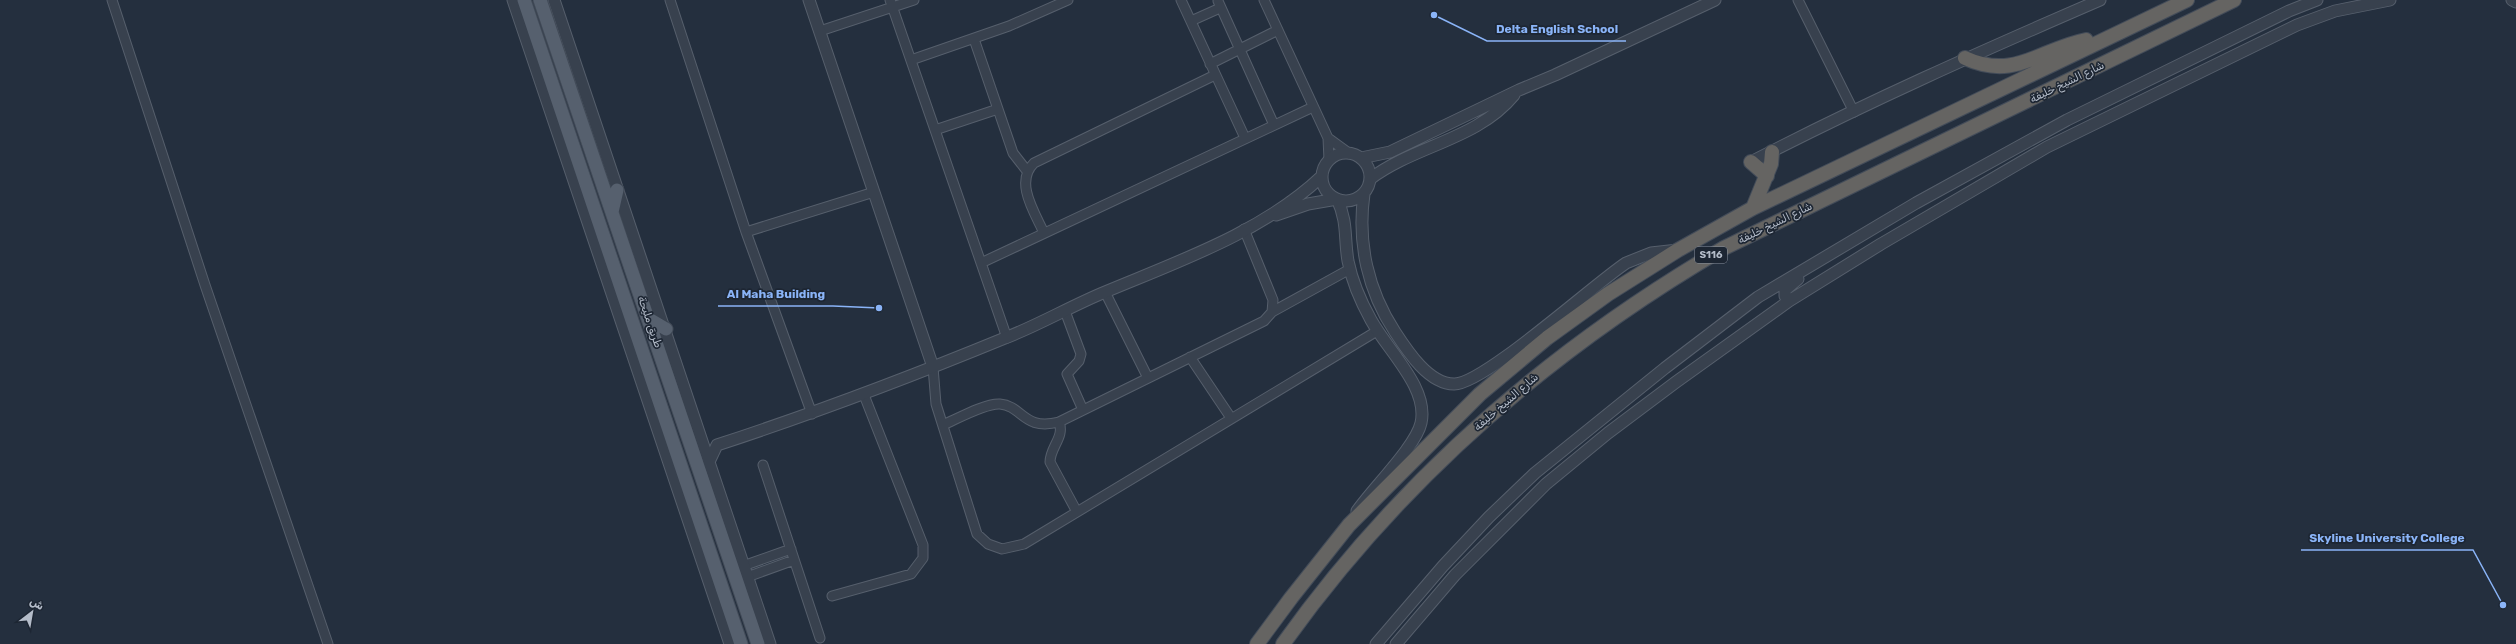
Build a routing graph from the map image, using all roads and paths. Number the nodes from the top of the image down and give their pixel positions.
1 (112, 0) edge
2 (513, 0) edge
3 (524, 0) edge
4 (540, 0) edge
5 (554, 0) edge
6 (670, 0) edge
7 (809, 0) edge
8 (914, 0) edge
9 (1068, 0) edge
10 (1181, 0) edge
11 (1264, 0) edge
12 (1715, 0) edge
13 (1798, 0) edge
14 (2100, 0) edge
15 (2187, 0) edge
16 (2234, 0) edge
17 (2317, 0) edge
18 (2390, 0) edge
19 (2512, 0) edge
20 (2516, 2) edge
21 (892, 4) edge
22 (1191, 21) junction
23 (1278, 30) junction
24 (820, 31) junction
25 (974, 39) junction
26 (2100, 40) junction
27 (1240, 50) junction
28 (1965, 58) junction
29 (911, 60) junction
30 (1210, 64) junction
31 (1215, 75) junction
32 (1519, 90) junction
33 (1313, 107) junction
34 (998, 109) junction
35 (1854, 112) junction
36 (2068, 120) junction
37 (1274, 125) junction
38 (935, 130) junction
39 (1245, 138) junction
40 (1328, 138) junction
41 (2047, 147) junction
42 (1772, 152) junction
43 (1350, 154) junction
44 (1361, 158) junction
45 (1329, 160) junction
46 (1751, 162) joint
47 (1027, 171) junction
48 (1322, 176) junction
49 (1767, 176) junction
50 (1370, 179) junction
51 (618, 190) junction
52 (874, 192) junction
53 (1364, 194) junction
54 (1337, 199) junction
55 (1753, 208) junction
56 (612, 212) junction
57 (1261, 220) junction
58 (1244, 229) junction
59 (746, 232) junction
60 (1044, 233) junction
61 (1678, 250) junction
62 (1824, 257) junction
63 (981, 263) junction
64 (1350, 269) junction
65 (1105, 292) junction
66 (1789, 301) junction
67 (1065, 311) junction
68 (1272, 312) junction
69 (649, 319) junction
70 (666, 329) junction
71 (1377, 331) junction
72 (1007, 338) junction
73 (1190, 357) junction
74 (933, 367) junction
75 (1148, 378) junction
76 (864, 395) junction
77 (1083, 410) junction
78 (812, 414) junction
79 (1232, 418) junction
80 (1059, 422) junction
81 (942, 425) junction
82 (700, 436) junction
83 (717, 446) junction
84 (708, 464) junction
85 (763, 464) dead end
86 (685, 479) junction
87 (680, 494) junction
88 (1077, 512) junction
89 (1349, 526) junction
90 (791, 549) junction
91 (794, 560) junction
92 (743, 566) junction
93 (747, 577) junction
94 (832, 596) dead end
95 (820, 638) dead end
96 (328, 644) edge
97 (730, 644) edge
98 (741, 644) edge
99 (758, 644) edge
100 (770, 644) edge
101 (1258, 644) edge
102 (1283, 644) edge
103 (1376, 644) edge
104 (1396, 644) edge

1 - 96 street
2 - 87 street
3 - 86 main road, طريق مليحة
4 - 56 main road, طريق مليحة
5 - 51 street
6 - 59 street
7 - 24 street
8 - 21 street
9 - 25 street
10 - 22 street
11 - 23 street
12 - 32 street
13 - 35 street
14 - 28 street
15 - 26 highway, شارع الشيخ خليفة / S116
16 - 102 highway, شارع الشيخ خليفة / S116
17 - 36 street
18 - 41 street
19 - 20 street
21 - 24 street
21 - 29 street
22 - 27 street
22 - 30 street
23 - 27 street
23 - 33 street
24 - 52 street
25 - 29 street
25 - 34 street
26 - 28 highway
26 - 55 highway, شارع الشيخ خليفة / S116
27 - 30 street
27 - 37 street
28 - 35 street
29 - 38 street
30 - 31 street
31 - 39 street
31 - 47 street
32 - 44 street
32 - 50 street
33 - 37 street
33 - 40 street
34 - 38 street
34 - 47 street
35 - 42 street
36 - 41 street
36 - 62 street
37 - 39 street
38 - 63 street
39 - 60 street
40 - 43 street
40 - 45 street
41 - 66 street
42 - 46 street
42 - 49 highway
43 - 44 street
43 - 45 street
44 - 50 street
45 - 48 street
46 - 49 highway
47 - 60 street
48 - 54 street
48 - 57 street
49 - 55 highway
50 - 53 street
51 - 56 main road
51 - 70 street
52 - 59 street
52 - 74 street
53 - 54 street
53 - 61 street
54 - 57 street
54 - 64 street
55 - 61 highway, شارع الشيخ خليفة / S116
56 - 69 main road, طريق مليحة
57 - 58 street
58 - 65 street
58 - 68 street
59 - 78 street
60 - 63 street
61 - 89 highway, شارع الشيخ خليفة / S116
62 - 66 street
62 - 103 street
63 - 72 street
64 - 68 street
64 - 71 street
65 - 67 street
65 - 75 street
66 - 104 street
67 - 72 street
67 - 77 street
68 - 73 street
69 - 70 main road
69 - 99 main road, طريق مليحة
70 - 82 street
71 - 79 street
71 - 89 street
72 - 74 street
73 - 75 street
73 - 79 street
74 - 76 street
74 - 81 street
75 - 77 street
76 - 78 street
76 - 94 street
77 - 80 street
78 - 83 street
79 - 88 street
80 - 81 street
80 - 88 street
81 - 88 street
82 - 83 street
82 - 84 street
83 - 84 street
84 - 92 street
85 - 90 street
86 - 87 main road
86 - 98 main road, طريق مليحة
87 - 97 street
89 - 101 highway, شارع الشيخ خليفة / S116
90 - 91 street
90 - 92 street
91 - 93 street
91 - 95 street
92 - 93 street
93 - 100 street

